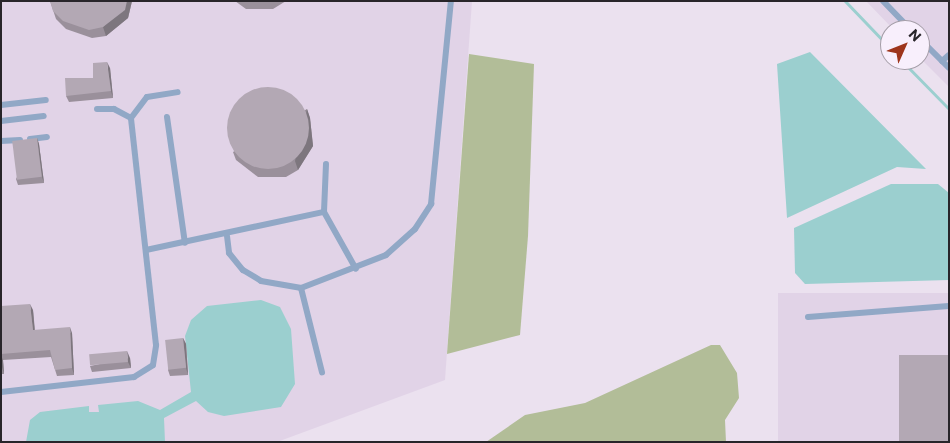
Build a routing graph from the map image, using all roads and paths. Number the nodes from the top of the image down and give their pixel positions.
1 (451, 1) edge
2 (883, 1) edge
3 (901, 20) edge
4 (930, 49) edge
5 (949, 55) edge
6 (942, 61) junction
7 (949, 68) edge
8 (178, 92) dead end
9 (46, 100) dead end
10 (1, 105) edge
11 (96, 110) dead end
12 (44, 116) dead end
13 (168, 117) dead end
14 (131, 118) junction
15 (1, 120) edge
16 (47, 137) dead end
17 (1, 141) edge
18 (326, 164) dead end
19 (324, 212) junction
20 (226, 236) junction
21 (185, 243) junction
22 (146, 250) junction
23 (356, 269) junction
24 (301, 288) junction
25 (949, 306) edge
26 (808, 317) dead end
27 (322, 372) dead end
28 (1, 392) edge

1 - 23 lane
2 - 3 lane
4 - 6 lane
5 - 6 lane
6 - 7 lane
8 - 14 lane
9 - 10 lane
11 - 14 lane
12 - 15 lane
13 - 21 lane
14 - 22 lane
16 - 17 lane
18 - 19 lane
19 - 20 lane
19 - 23 lane
20 - 21 lane
20 - 24 lane
21 - 22 lane
22 - 28 lane
23 - 24 lane
24 - 27 lane
25 - 26 lane

